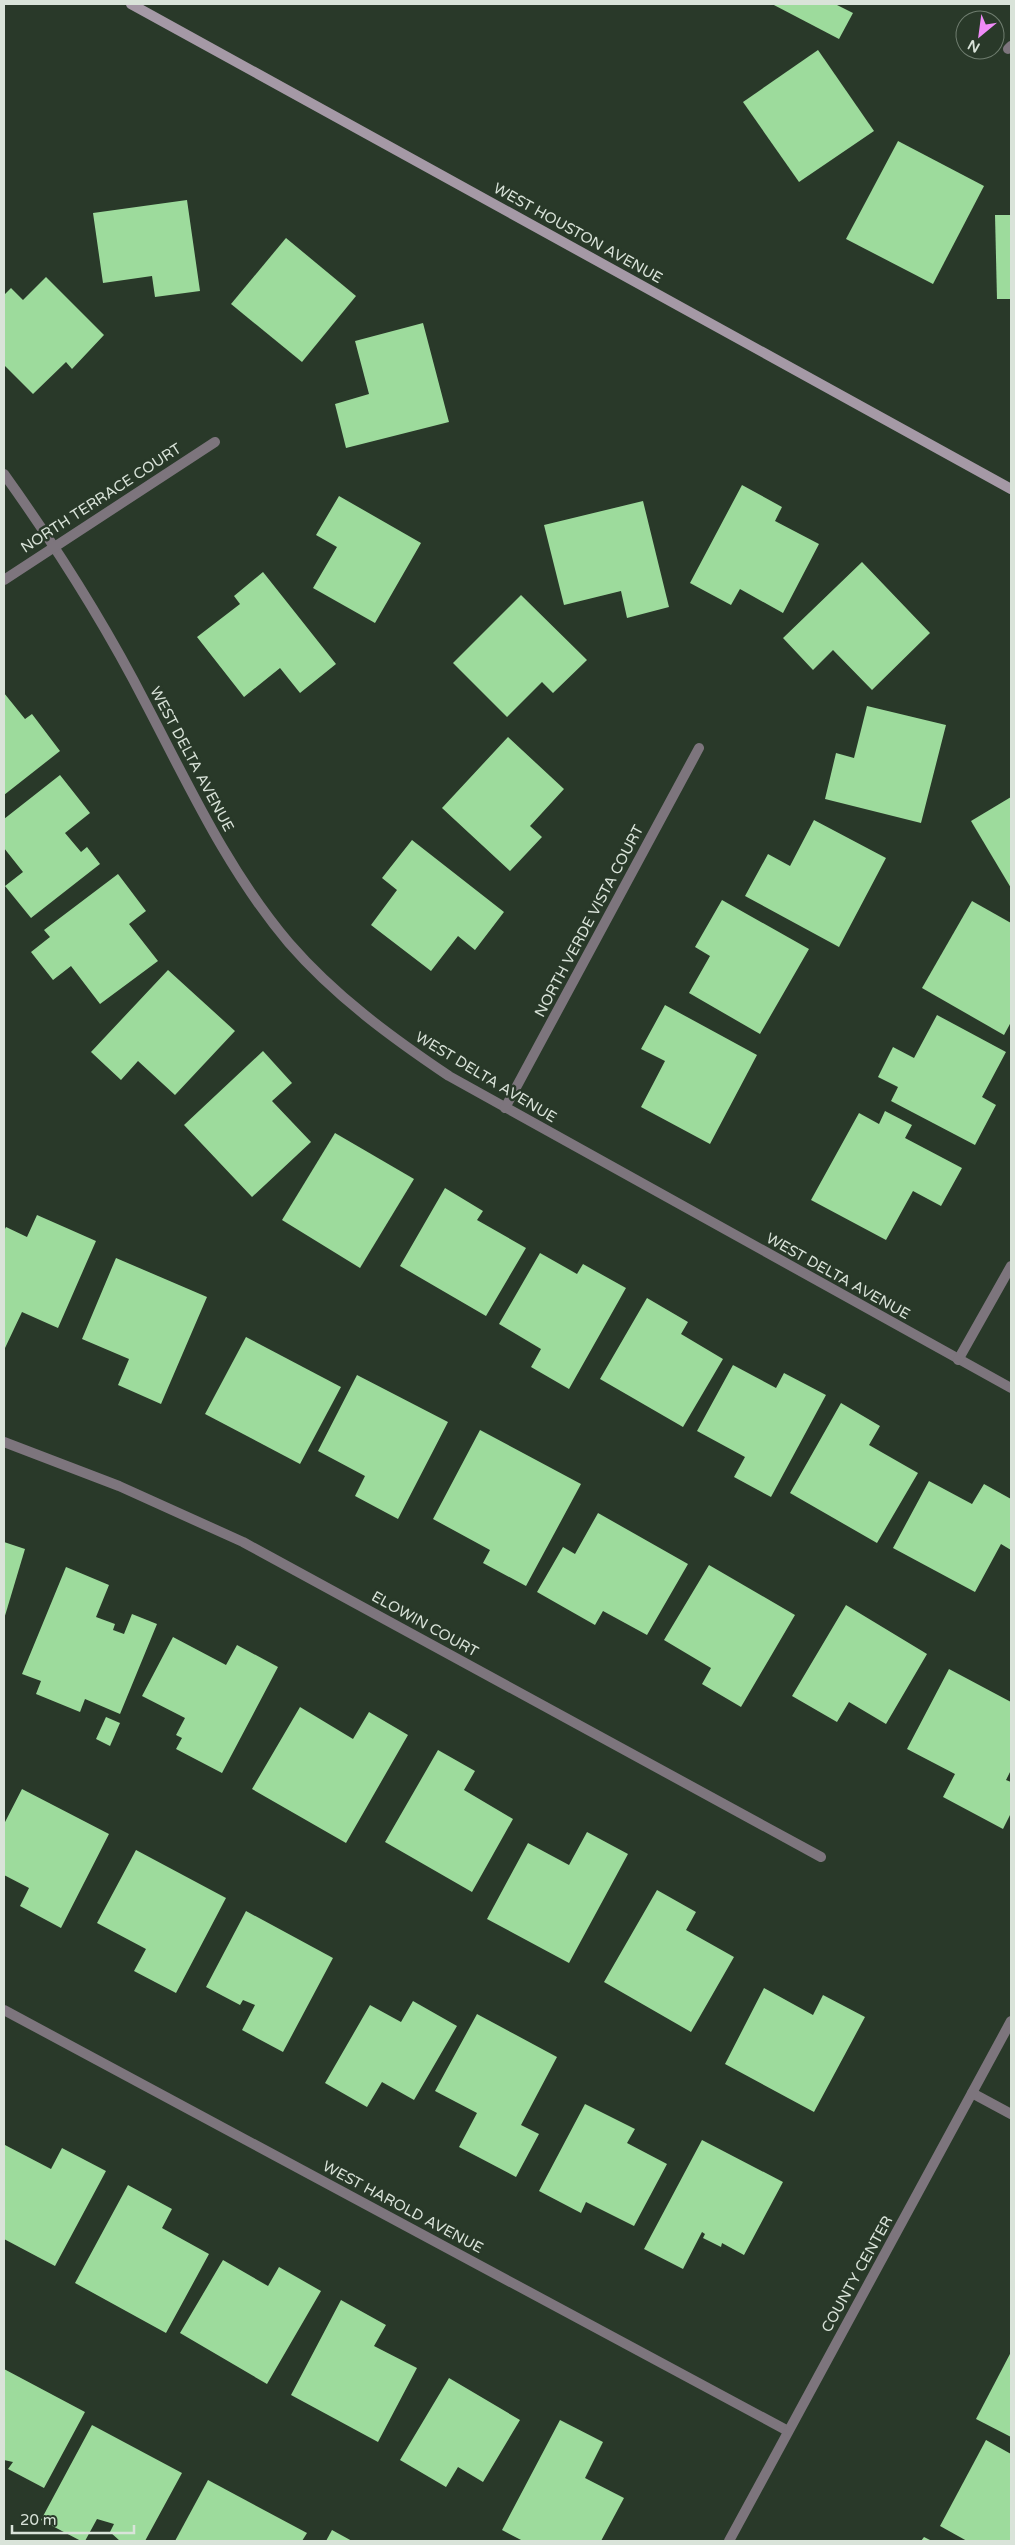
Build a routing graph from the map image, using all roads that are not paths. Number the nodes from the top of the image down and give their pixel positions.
1 (130, 4) edge
2 (215, 442) dead end
3 (4, 474) edge
4 (1011, 490) edge
5 (55, 545) junction
6 (4, 580) edge
7 (699, 748) dead end
8 (505, 1108) junction
9 (1011, 1266) edge
10 (958, 1360) junction
11 (1011, 1388) edge
12 (4, 1442) edge
13 (821, 1858) dead end
14 (4, 2010) edge
15 (1011, 2021) edge
16 (972, 2093) junction
17 (1011, 2114) edge
18 (788, 2431) junction
19 (729, 2541) edge

1 - 4 main road, WEST HOUSTON AVENUE
2 - 5 street, NORTH TERRACE COURT
3 - 5 street, WEST DELTA AVENUE
5 - 6 street, NORTH TERRACE COURT
5 - 8 street, WEST DELTA AVENUE
7 - 8 street, NORTH VERDE VISTA COURT
8 - 10 street, WEST DELTA AVENUE
9 - 10 street
10 - 11 street, WEST DELTA AVENUE
12 - 13 street, ELOWIN COURT
14 - 18 street, WEST HAROLD AVENUE
15 - 16 street, COUNTY CENTER
16 - 17 street
16 - 18 street, COUNTY CENTER
18 - 19 street, COUNTY CENTER

